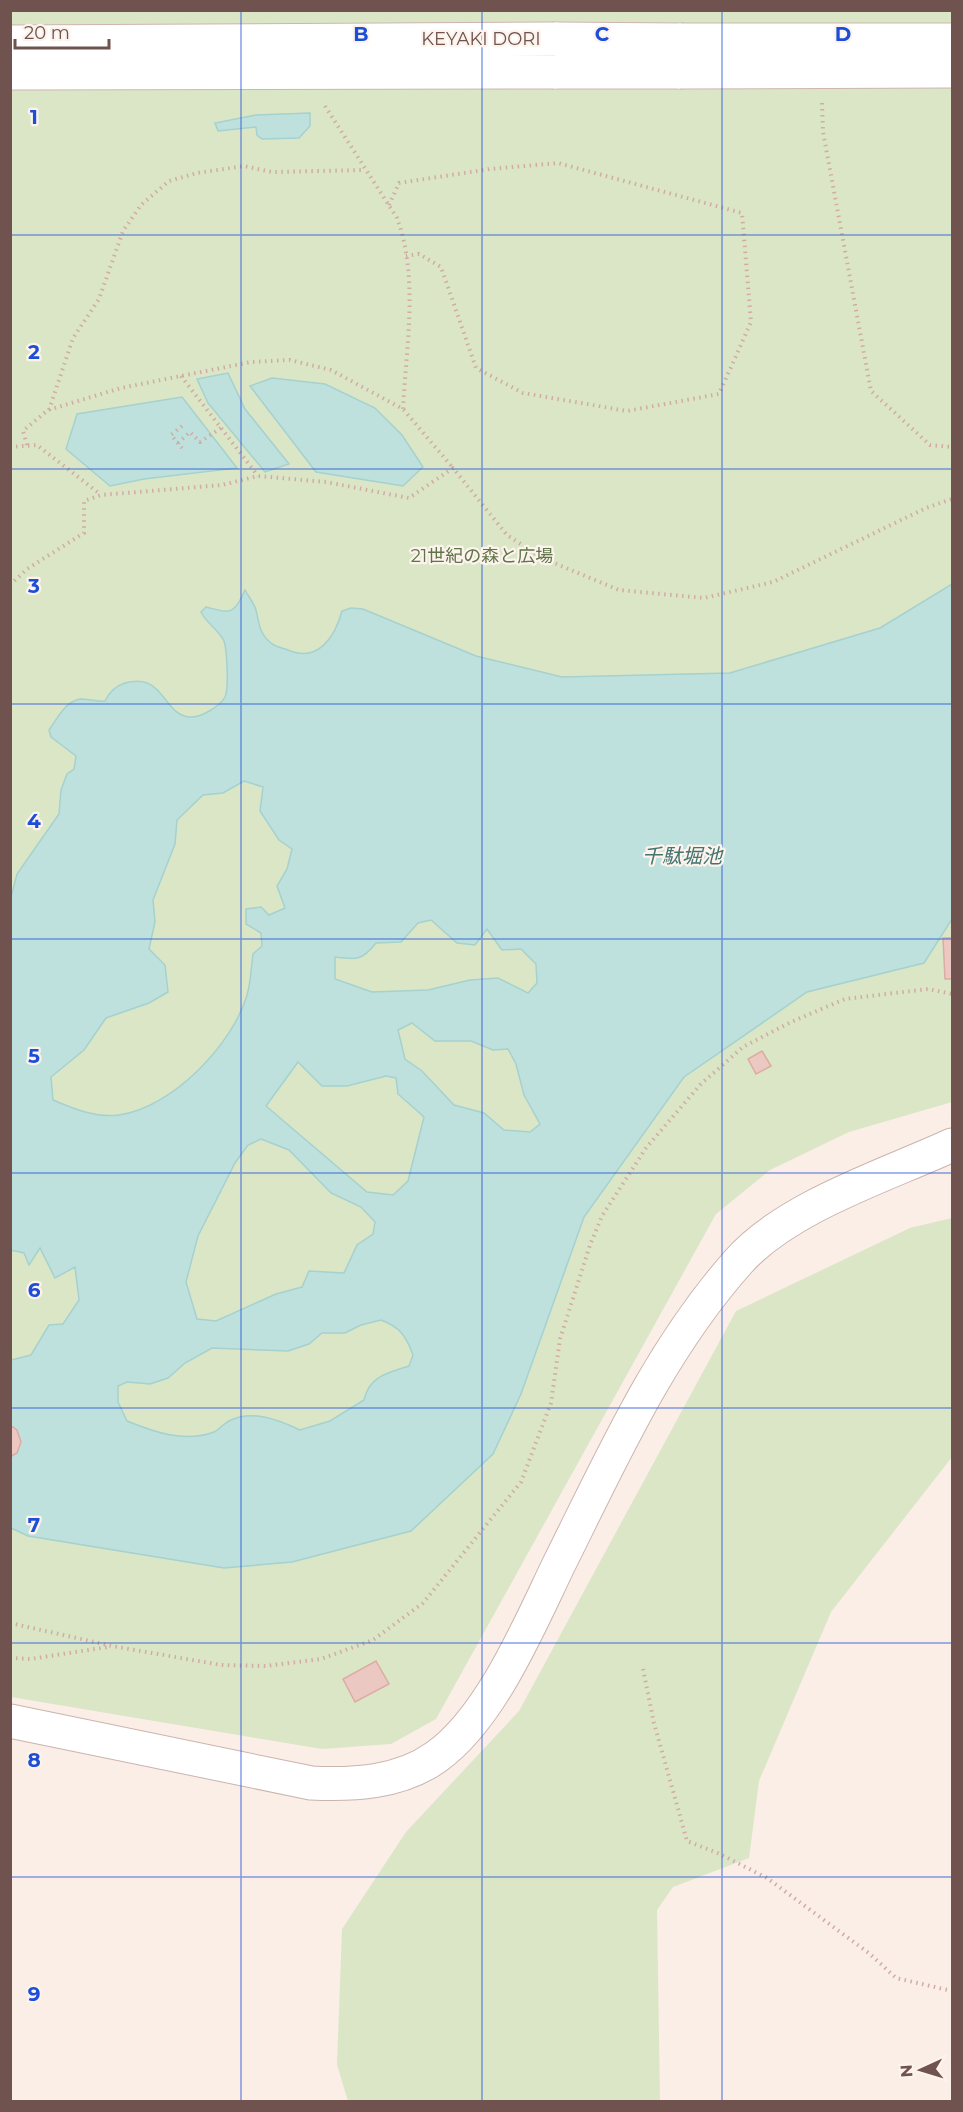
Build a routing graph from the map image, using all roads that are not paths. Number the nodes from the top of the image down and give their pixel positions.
1 (952, 40) edge
2 (10, 42) edge
3 (952, 71) edge
4 (10, 73) edge
5 (952, 1145) edge
6 (10, 1721) edge

1 - 2 street, KEYAKI DORI, bridge
3 - 4 street, KEYAKI DORI, bridge
5 - 6 street

